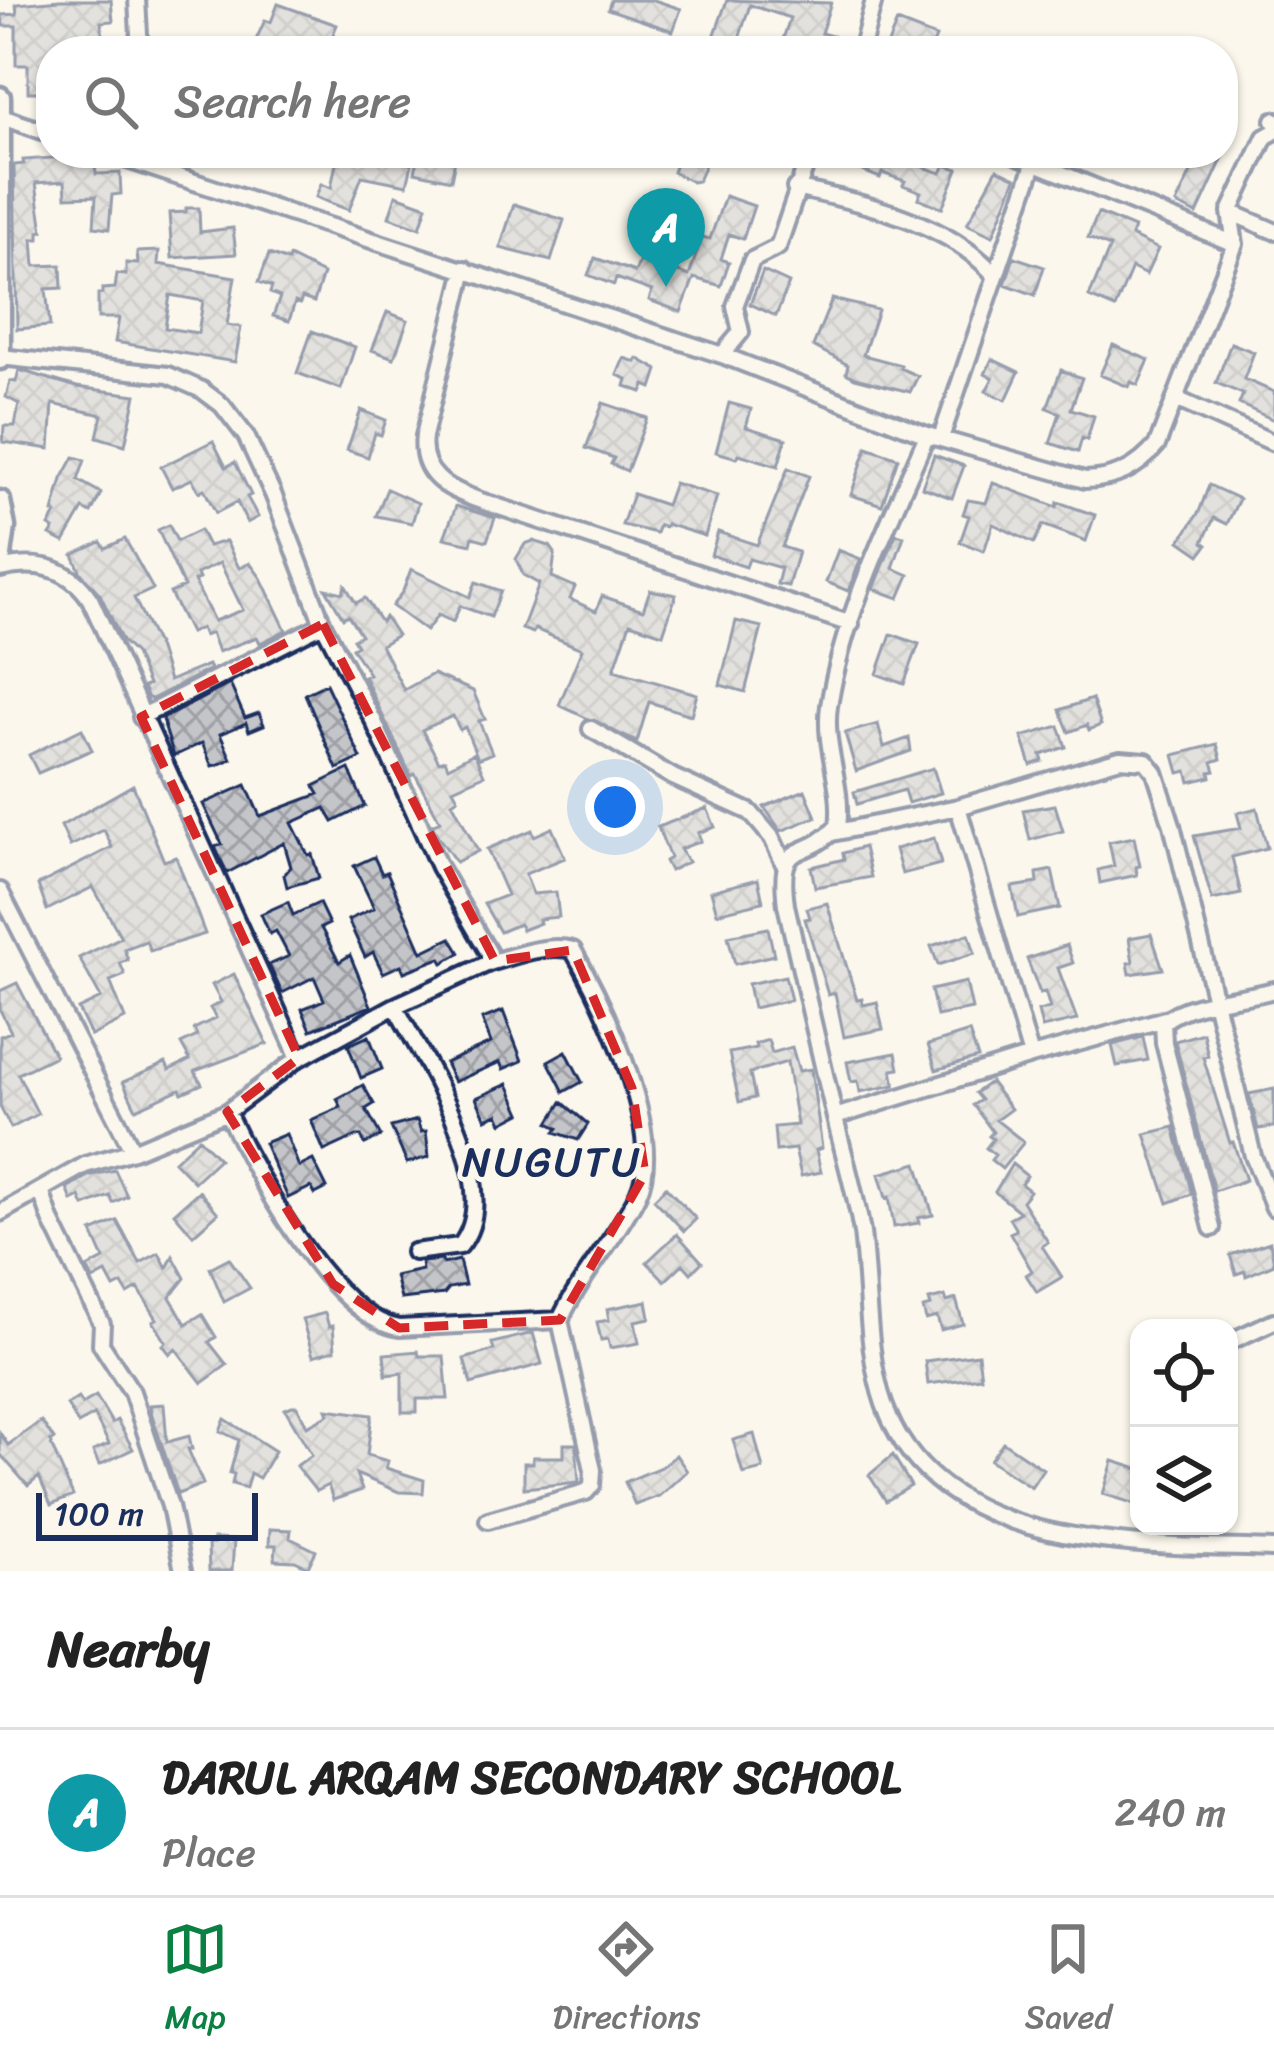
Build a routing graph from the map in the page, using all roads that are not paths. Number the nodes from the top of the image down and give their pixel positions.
1 (137, 0) edge
2 (874, 0) edge
3 (139, 36) edge
4 (865, 36) edge
5 (1, 107) edge
6 (36, 126) edge
7 (1274, 132) edge
8 (170, 168) edge
9 (804, 168) edge
10 (1033, 168) edge
11 (1044, 168) edge
12 (795, 188) junction
13 (1230, 212) junction
14 (1274, 231) edge
15 (1235, 244) junction
16 (465, 269) junction
17 (994, 274) junction
18 (722, 355) junction
19 (0, 358) edge
20 (1175, 399) junction
21 (934, 436) junction
22 (1274, 442) edge
23 (0, 501) edge
24 (0, 565) edge
25 (851, 623) junction
26 (323, 624) junction
27 (141, 717) junction
28 (591, 729) dead end
29 (958, 807) junction
30 (832, 833) junction
31 (784, 864) junction
32 (0, 891) edge
33 (8, 927) edge
34 (489, 962) junction
35 (1274, 990) edge
36 (1214, 1003) junction
37 (395, 1006) junction
38 (1165, 1019) junction
39 (1031, 1056) junction
40 (299, 1058) junction
41 (227, 1112) junction
42 (835, 1117) junction
43 (133, 1151) junction
44 (41, 1191) junction
45 (1274, 1208) edge
46 (0, 1213) edge
47 (1211, 1228) dead end
48 (414, 1252) dead end
49 (560, 1320) junction
50 (1274, 1321) edge
51 (1238, 1338) edge
52 (488, 1520) dead end
53 (1274, 1549) edge
54 (183, 1571) edge

1 - 3 street
2 - 4 street
5 - 6 street
5 - 19 street
7 - 13 street
8 - 16 street
9 - 12 street
10 - 17 street
11 - 15 street
12 - 17 street
12 - 18 street
13 - 14 street
13 - 15 street
15 - 20 street
16 - 18 street
16 - 25 street
17 - 21 street
18 - 21 street
19 - 26 street
20 - 21 street
20 - 22 street
21 - 25 street
23 - 24 street
24 - 27 street
25 - 30 street
26 - 27 street
26 - 34 street
27 - 40 street
28 - 31 street
29 - 30 street
29 - 36 street
29 - 39 street
30 - 31 street
31 - 42 street
32 - 33 street
33 - 43 street
34 - 37 street
34 - 49 street
35 - 36 street
36 - 38 street
36 - 45 street
37 - 40 street
37 - 48 street
38 - 39 street
38 - 47 street
39 - 42 street
40 - 41 street
41 - 43 street
41 - 49 street
42 - 53 street
43 - 44 street
44 - 46 street
44 - 54 street
49 - 52 street
50 - 51 street

